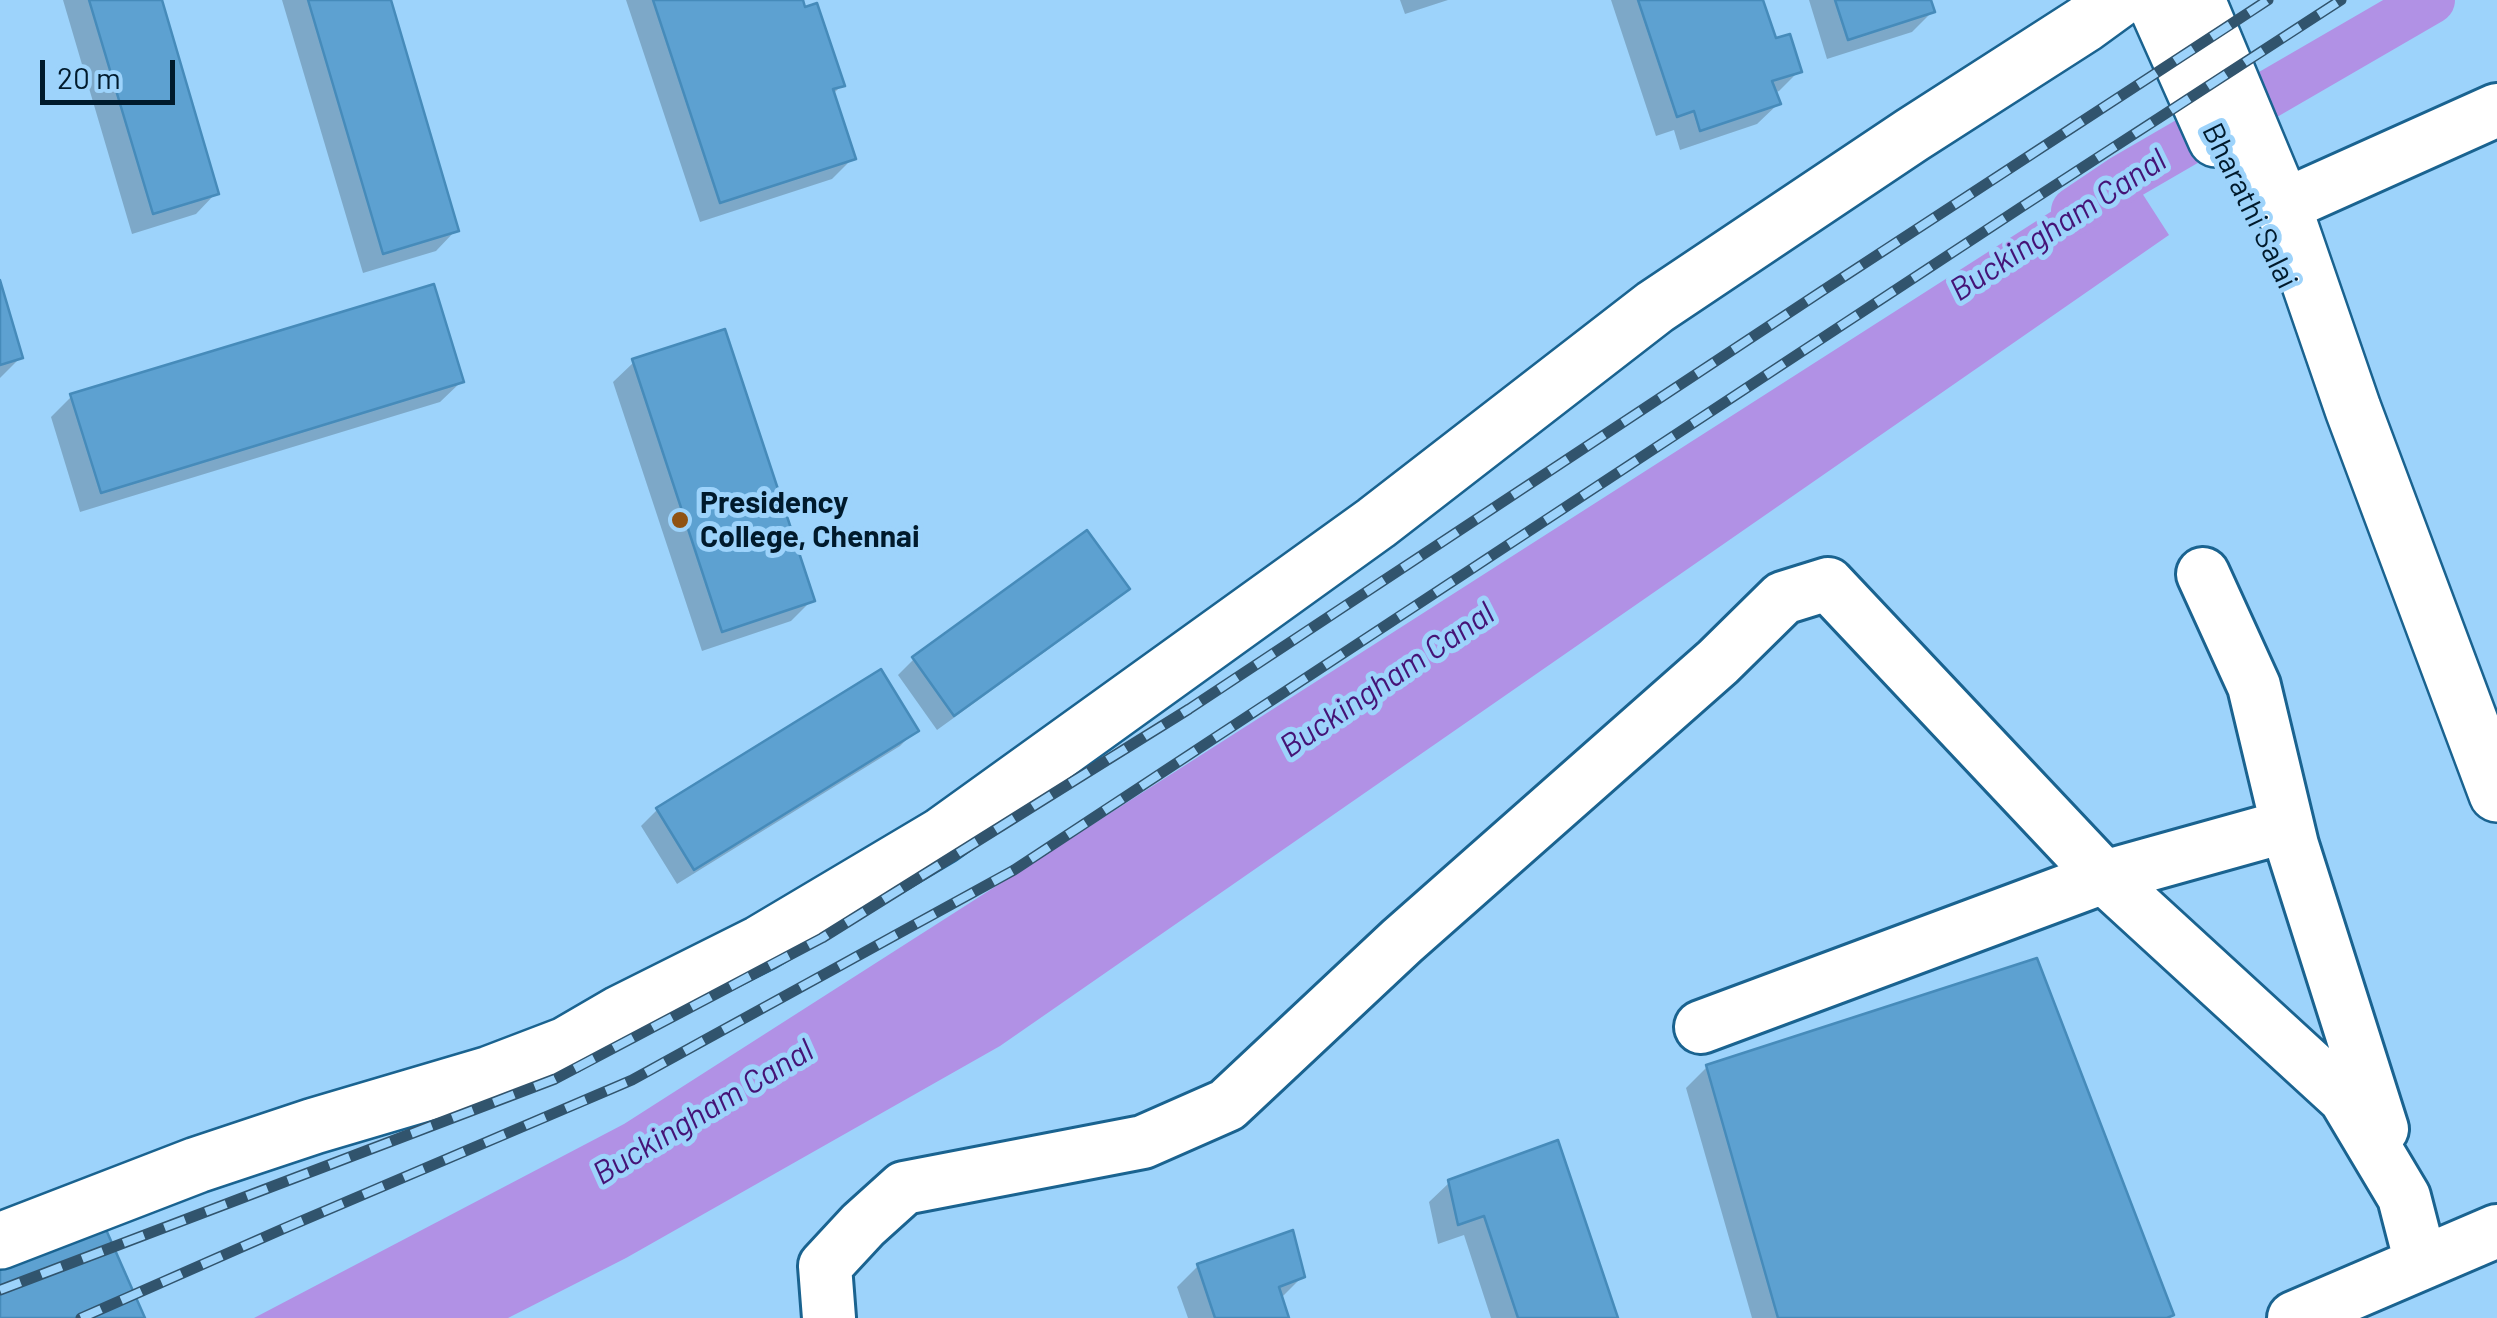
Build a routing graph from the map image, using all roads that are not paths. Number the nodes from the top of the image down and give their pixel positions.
1 (2118, 0) edge
2 (2182, 15) edge
3 (2497, 110) edge
4 (2260, 182) junction
5 (2203, 574) dead end
6 (2497, 794) edge
7 (2287, 826) junction
8 (2104, 877) junction
9 (1701, 1027) dead end
10 (2404, 1198) junction
11 (2497, 1231) edge
12 (0, 1241) edge
13 (2421, 1264) junction
14 (829, 1318) edge
15 (2294, 1318) edge

1 - 12 main road
2 - 4 main road, Bharathi Salai
3 - 4 street
4 - 6 main road, Bharathi Salai
5 - 7 street
7 - 8 street
7 - 10 street
8 - 9 street
8 - 10 street
8 - 14 street
10 - 13 street
11 - 13 street
13 - 15 street

